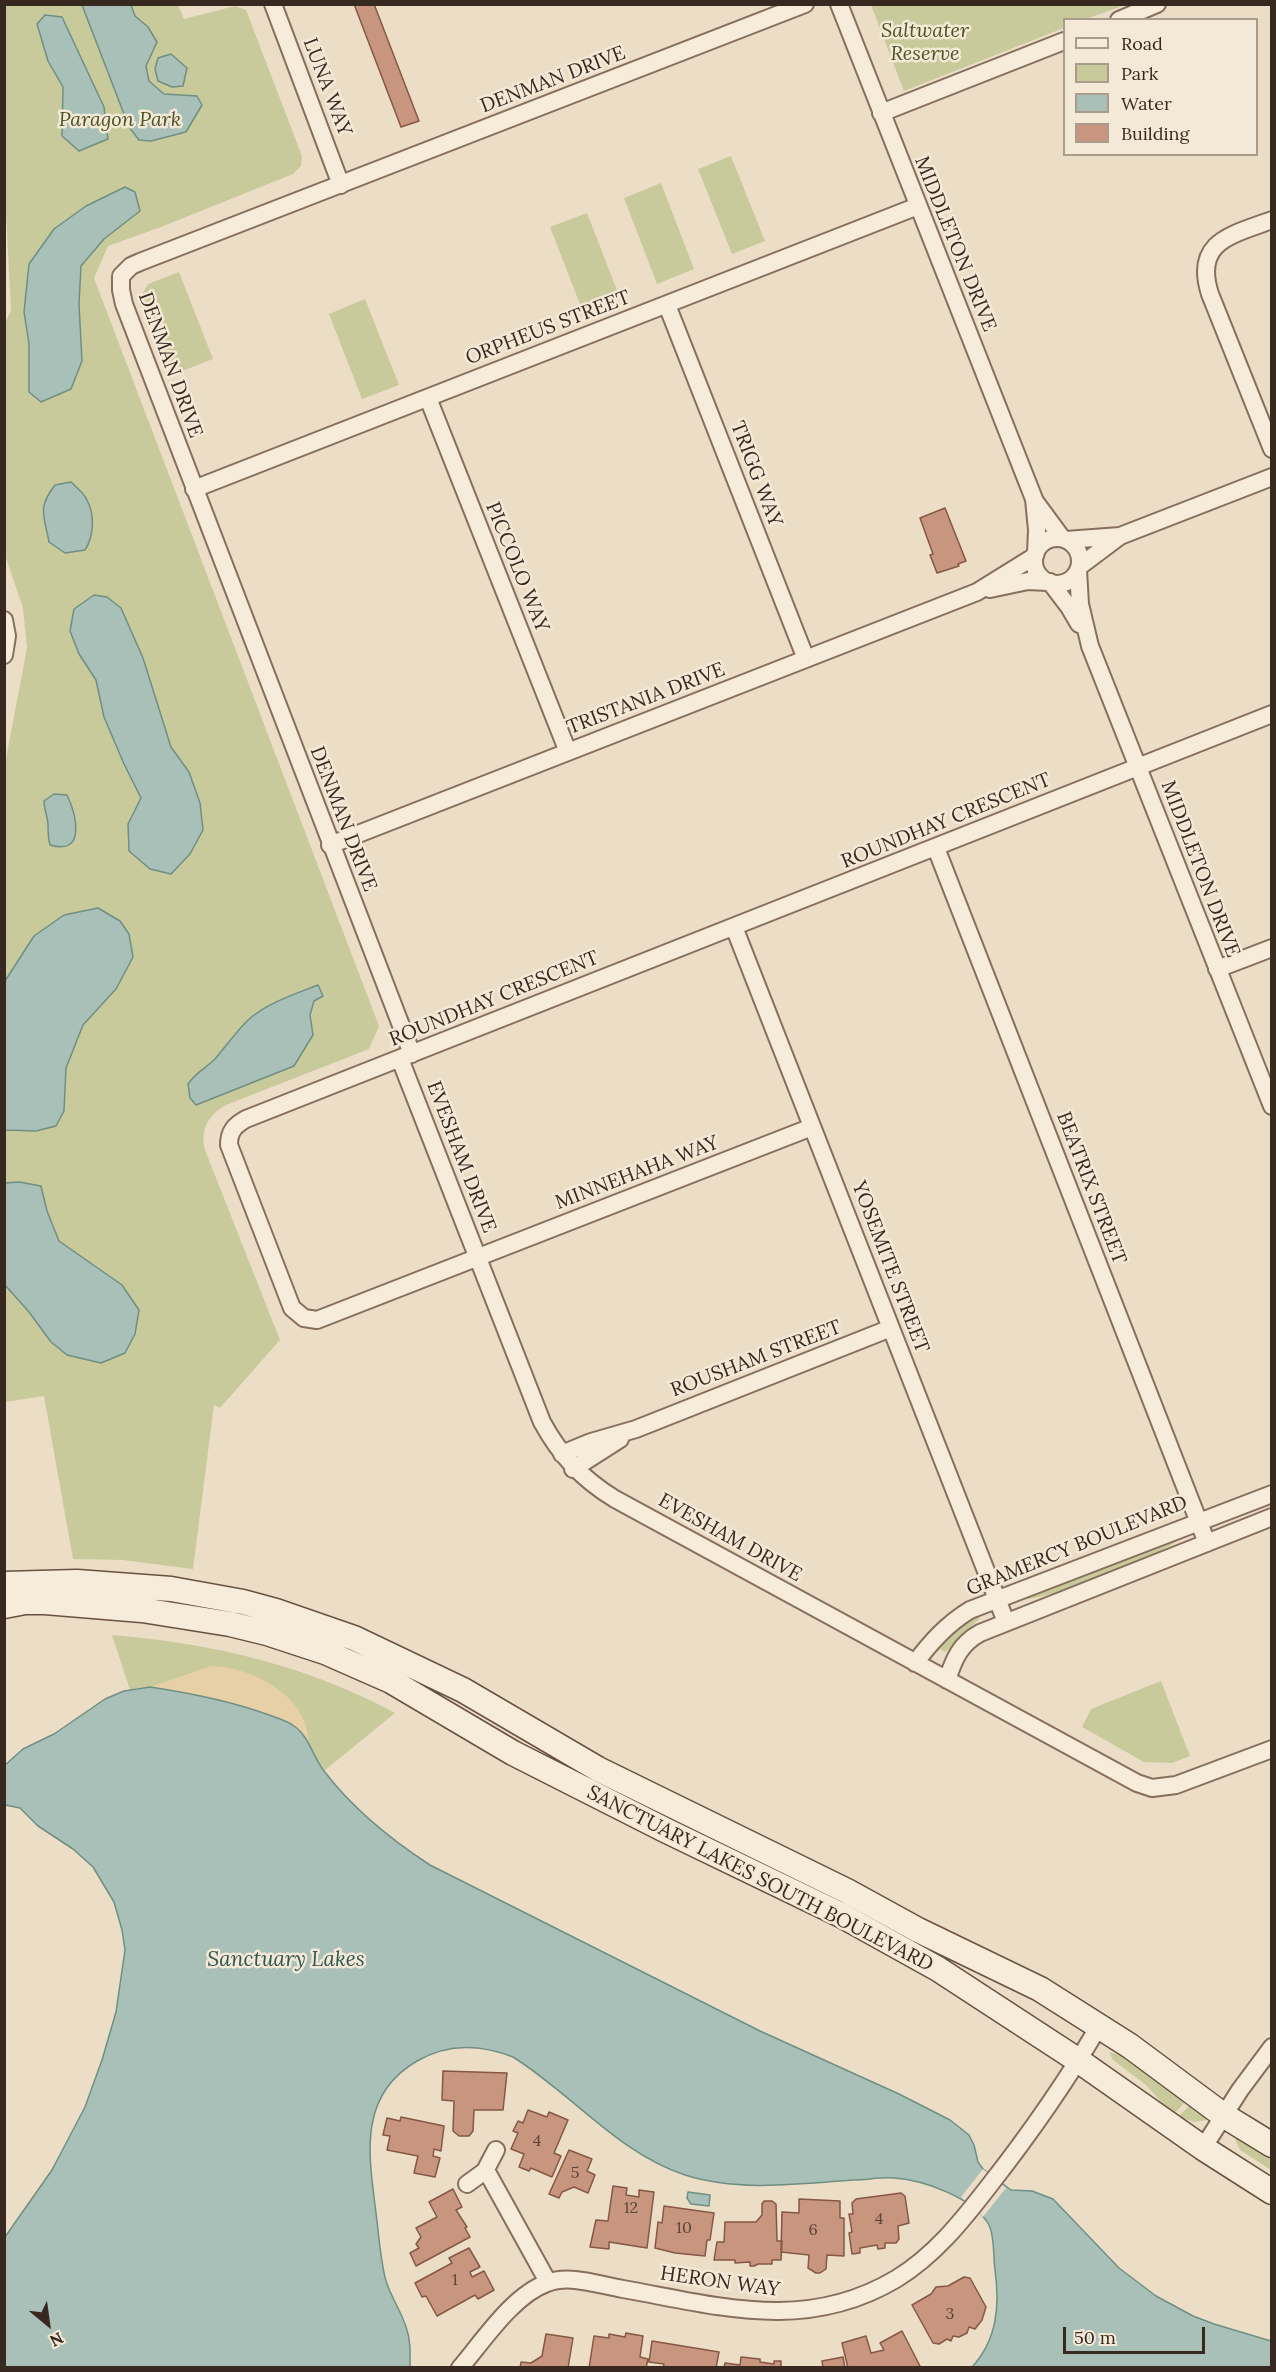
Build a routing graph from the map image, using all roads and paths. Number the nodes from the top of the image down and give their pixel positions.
1 (273, 4) edge
2 (805, 4) edge
3 (839, 4) edge
4 (1157, 4) edge
5 (1124, 18) edge
6 (1063, 42) edge
7 (881, 113) junction
8 (341, 184) junction
9 (918, 206) junction
10 (1272, 220) edge
11 (667, 304) junction
12 (428, 398) junction
13 (1272, 449) edge
14 (1272, 477) edge
15 (194, 489) junction
16 (1034, 499) junction
17 (1120, 536) junction
18 (1064, 539) junction
19 (1035, 554) junction
20 (1079, 568) junction
21 (1049, 582) junction
22 (977, 592) junction
23 (4, 620) edge
24 (1090, 646) junction
25 (4, 655) edge
26 (806, 659) junction
27 (1272, 714) edge
28 (568, 752) junction
29 (1138, 767) junction
30 (330, 845) junction
31 (936, 849) junction
32 (734, 927) junction
33 (1272, 948) edge
34 (1217, 969) junction
35 (406, 1057) junction
36 (1272, 1107) edge
37 (812, 1127) junction
38 (478, 1258) junction
39 (891, 1328) junction
40 (636, 1429) junction
41 (562, 1454) junction
42 (573, 1468) junction
43 (1272, 1494) edge
44 (1272, 1517) edge
45 (1198, 1521) junction
46 (1207, 1543) junction
47 (4, 1584) edge
48 (998, 1599) junction
49 (4, 1606) edge
50 (1006, 1622) junction
51 (915, 1663) junction
52 (947, 1680) junction
53 (499, 1709) junction
54 (483, 1736) junction
55 (1272, 1749) edge
56 (1100, 2026) junction
57 (1272, 2047) edge
58 (1079, 2061) junction
59 (1223, 2115) junction
60 (1272, 2145) edge
61 (1203, 2148) junction
62 (496, 2150) dead end
63 (486, 2170) junction
64 (467, 2184) dead end
65 (1272, 2192) edge
66 (548, 2282) junction
67 (460, 2367) edge

1 - 8 street, LUNA WAY
2 - 8 street, DENMAN DRIVE
3 - 7 street, MIDDLETON DRIVE
4 - 5 street
6 - 7 street
7 - 9 street, MIDDLETON DRIVE
8 - 15 street, DENMAN DRIVE
9 - 11 street, ORPHEUS STREET
9 - 16 street, MIDDLETON DRIVE
10 - 13 street
11 - 12 street, ORPHEUS STREET
11 - 26 street, TRIGG WAY
12 - 15 street, ORPHEUS STREET
12 - 28 street, PICCOLO WAY
14 - 17 street
15 - 30 street, DENMAN DRIVE
16 - 18 street, MIDDLETON DRIVE
16 - 19 street, MIDDLETON DRIVE
17 - 18 street
17 - 20 street
18 - 19 street
18 - 20 street
19 - 21 street
19 - 22 street, TRISTANIA DRIVE
20 - 21 street
20 - 24 street, MIDDLETON DRIVE
21 - 22 street, TRISTANIA DRIVE
21 - 24 street, MIDDLETON DRIVE
22 - 26 street, TRISTANIA DRIVE
23 - 25 street
24 - 29 street, MIDDLETON DRIVE
26 - 28 street, TRISTANIA DRIVE
27 - 29 street, ROUNDHAY CRESCENT
28 - 30 street, TRISTANIA DRIVE
29 - 31 street, ROUNDHAY CRESCENT
29 - 34 street, MIDDLETON DRIVE
30 - 35 street, DENMAN DRIVE
31 - 32 street, ROUNDHAY CRESCENT
31 - 45 street, BEATRIX STREET
32 - 35 street, ROUNDHAY CRESCENT
32 - 37 street, YOSEMITE STREET
33 - 34 street
34 - 36 street, MIDDLETON DRIVE
35 - 38 street, EVESHAM DRIVE
35 - 38 street, ROUNDHAY CRESCENT
37 - 38 street, MINNEHAHA WAY
37 - 39 street, YOSEMITE STREET
38 - 41 street, EVESHAM DRIVE
39 - 40 street, ROUSHAM STREET
39 - 48 street, YOSEMITE STREET
40 - 41 street, ROUSHAM STREET
40 - 42 street, ROUSHAM STREET
41 - 42 street, EVESHAM DRIVE
42 - 51 street, EVESHAM DRIVE
43 - 45 street, GRAMERCY BOULEVARD
44 - 46 street
45 - 46 street, BEATRIX STREET
45 - 48 street, GRAMERCY BOULEVARD
46 - 50 street
47 - 53 street, SANCTUARY LAKES SOUTH BOULEVARD
48 - 50 street, YOSEMITE STREET
48 - 51 street, GRAMERCY BOULEVARD
49 - 54 street, SANCTUARY LAKES SOUTH BOULEVARD
50 - 52 street
51 - 52 street, EVESHAM DRIVE
52 - 55 street, EVESHAM DRIVE
53 - 54 street
53 - 56 street, SANCTUARY LAKES SOUTH BOULEVARD
54 - 58 street, SANCTUARY LAKES SOUTH BOULEVARD
56 - 58 street, HERON WAY
56 - 59 street, SANCTUARY LAKES SOUTH BOULEVARD
57 - 59 street
58 - 61 street, SANCTUARY LAKES SOUTH BOULEVARD
58 - 66 street, HERON WAY
59 - 60 street, SANCTUARY LAKES SOUTH BOULEVARD
59 - 61 street
61 - 65 street, SANCTUARY LAKES SOUTH BOULEVARD
62 - 63 street
63 - 64 street
63 - 66 street
66 - 67 street, HERON WAY

